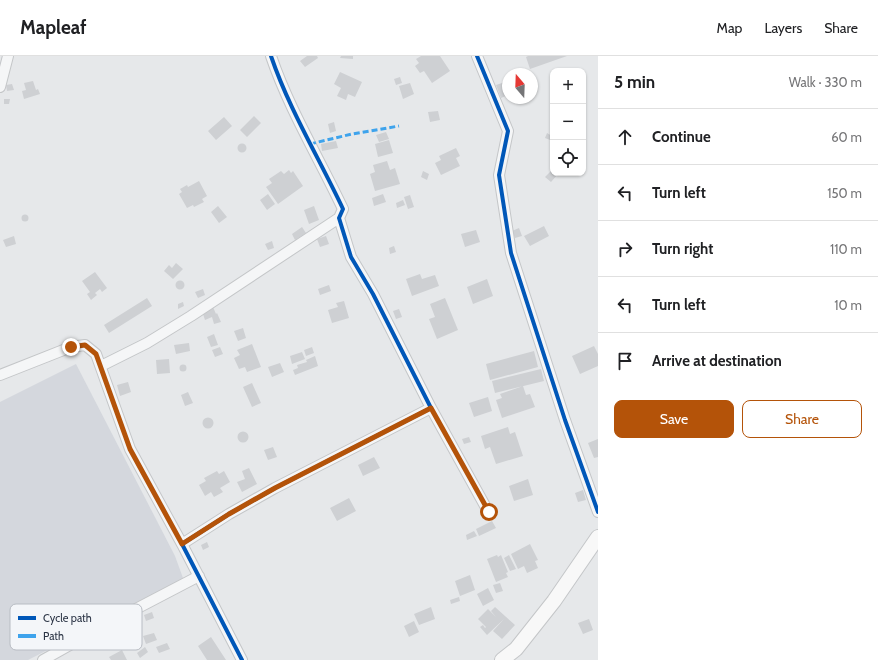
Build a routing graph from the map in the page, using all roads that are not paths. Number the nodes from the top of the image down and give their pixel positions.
1 (8, 56) edge
2 (271, 56) edge
3 (477, 56) edge
4 (0, 87) edge
5 (339, 218) junction
6 (101, 366) junction
7 (0, 375) edge
8 (431, 408) junction
9 (489, 512) dead end
10 (598, 512) edge
11 (598, 537) edge
12 (182, 544) junction
13 (199, 576) junction
14 (142, 606) edge
15 (60, 650) edge
16 (42, 660) edge
17 (242, 660) edge
18 (502, 660) edge

1 - 4 street
2 - 5 street
3 - 10 street
5 - 6 street
5 - 8 street
6 - 7 street
6 - 12 street
8 - 9 street
8 - 12 street
11 - 18 street
12 - 13 street
13 - 14 street
13 - 17 street
15 - 16 street

